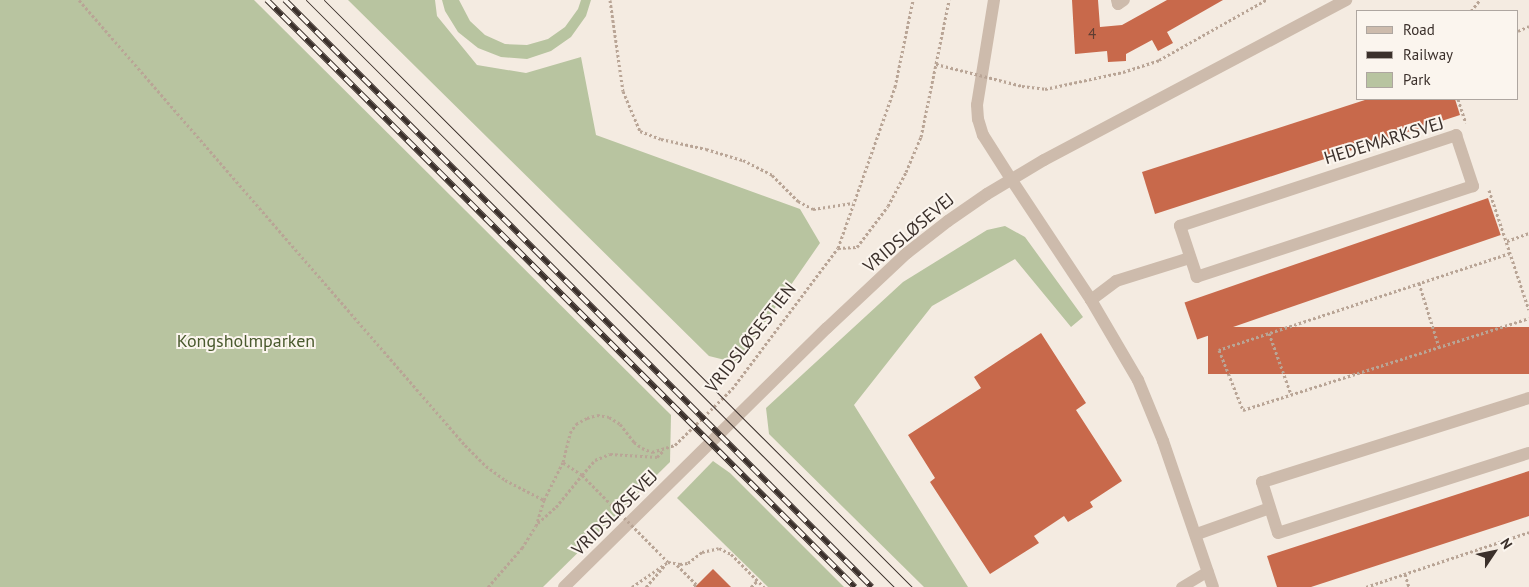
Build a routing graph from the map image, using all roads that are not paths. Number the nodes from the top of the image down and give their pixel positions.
1 (994, 0) edge
2 (1118, 0) edge
3 (1124, 0) edge
4 (1346, 0) edge
5 (1011, 179) junction
6 (1190, 258) junction
7 (1091, 300) junction
8 (1529, 398) edge
9 (1529, 453) edge
10 (1270, 508) junction
11 (1197, 534) junction
12 (1208, 571) junction
13 (564, 587) edge
14 (1181, 587) edge
15 (1214, 587) edge

1 - 5 street
2 - 3 street
4 - 5 street, VRIDSLØSEVEJ
5 - 7 street
5 - 13 street, VRIDSLØSEVEJ
6 - 6 street, HEDEMARKSVEJ
6 - 7 street
7 - 11 street
8 - 10 street
9 - 10 street
10 - 11 street
11 - 12 street
12 - 14 lane
12 - 15 street

